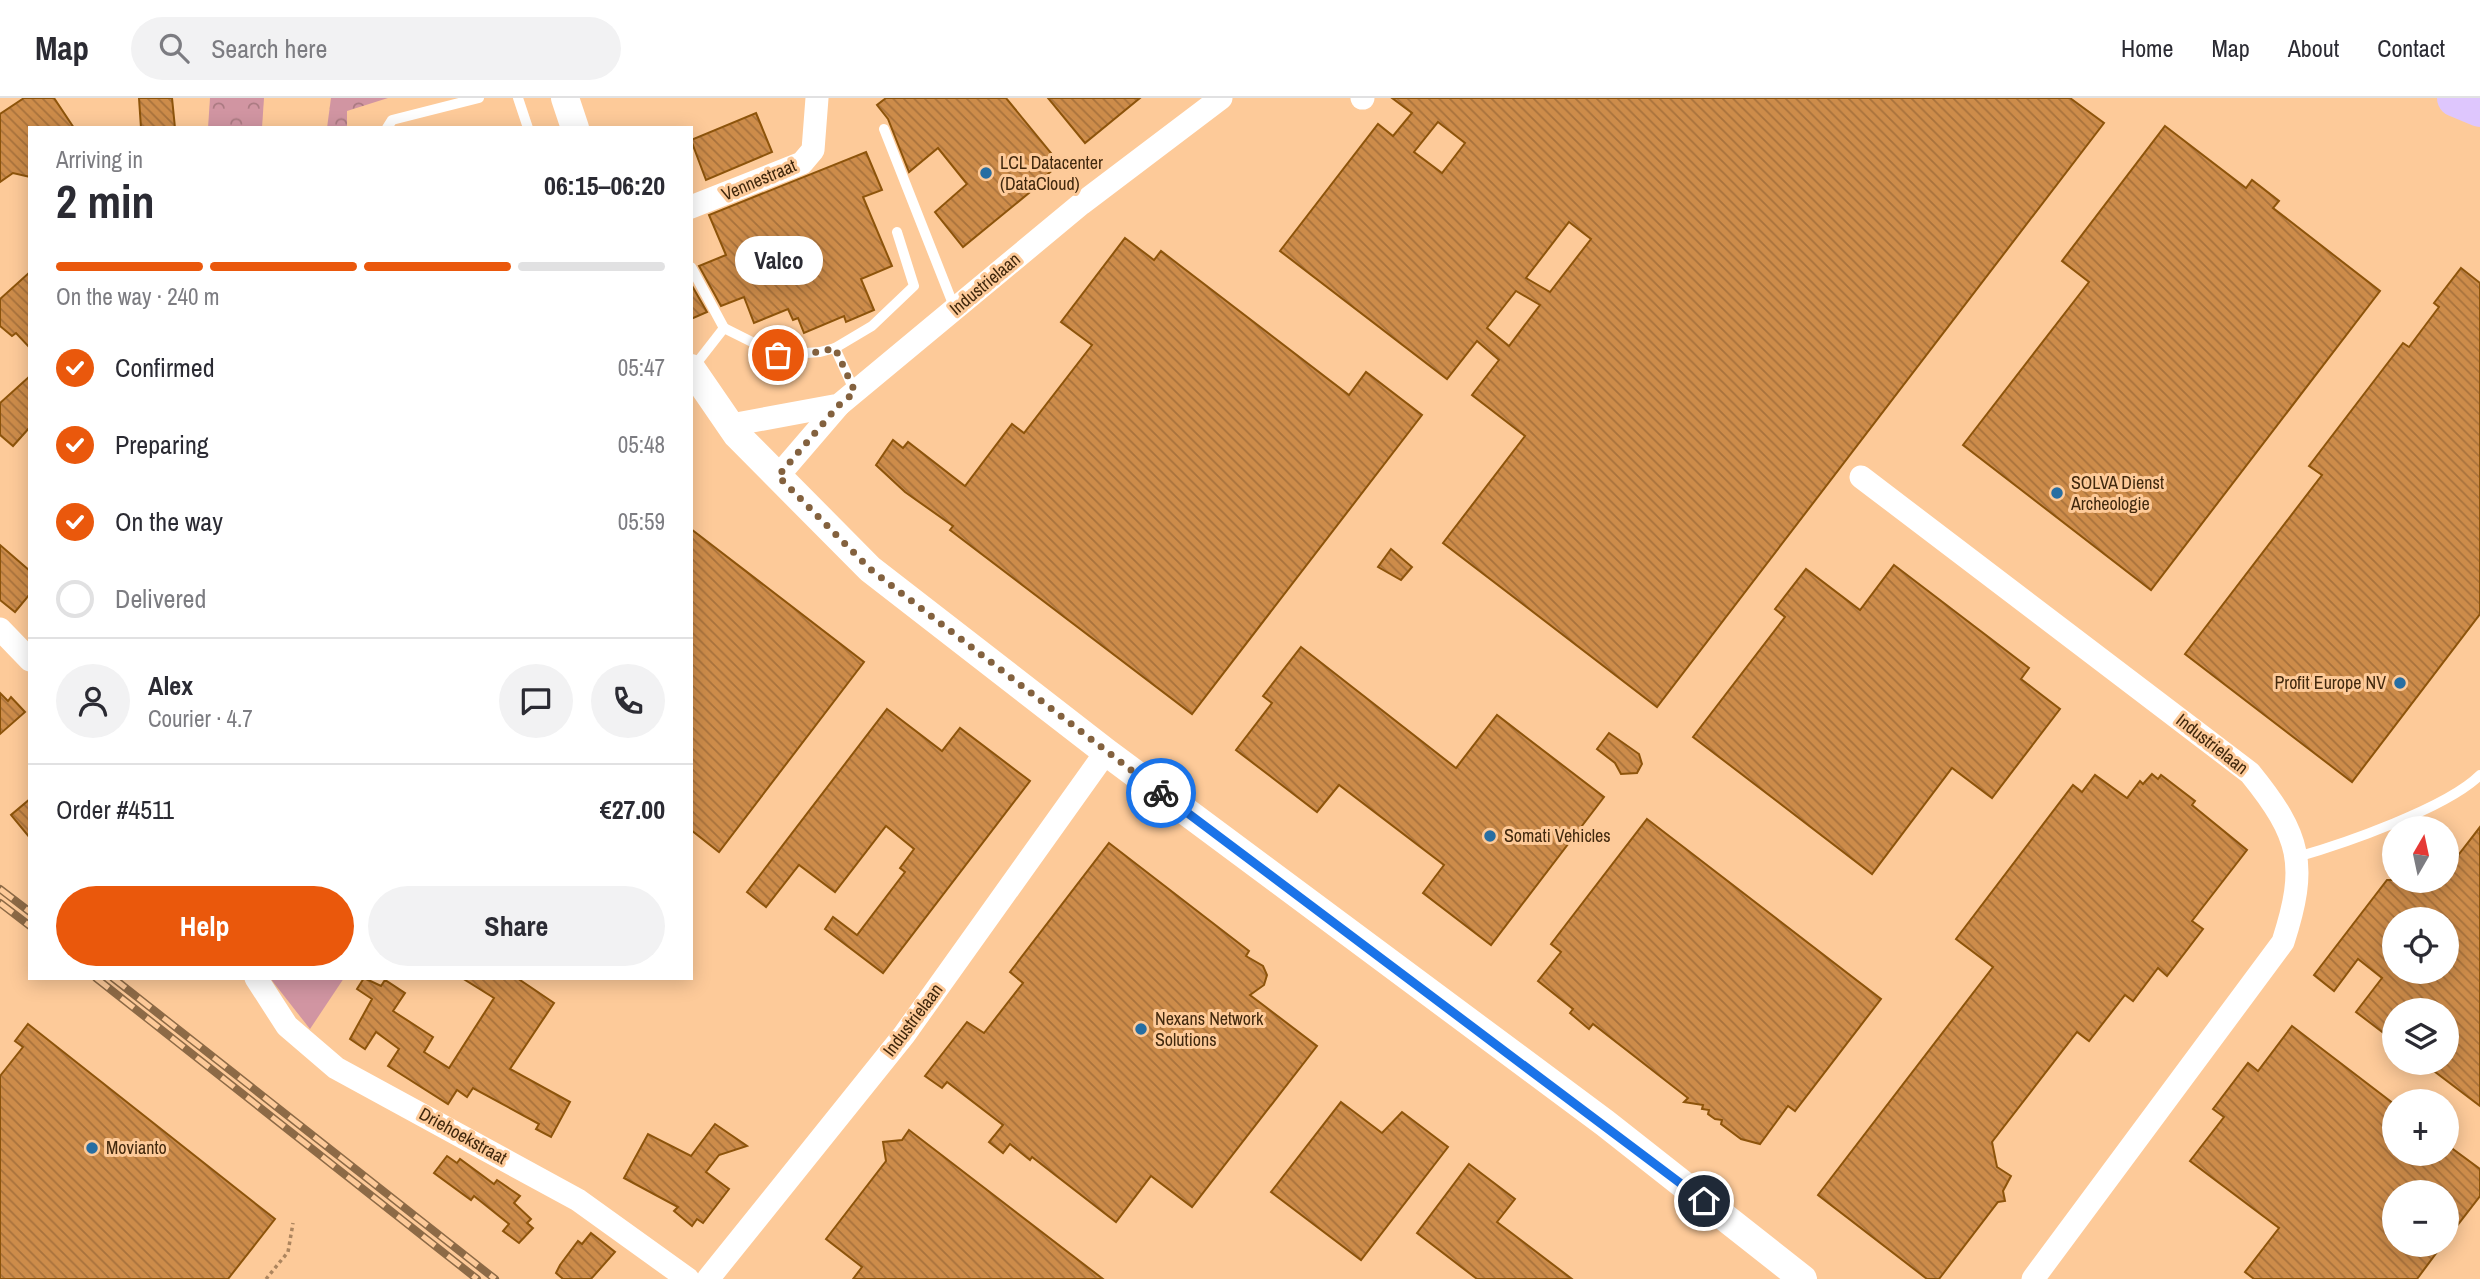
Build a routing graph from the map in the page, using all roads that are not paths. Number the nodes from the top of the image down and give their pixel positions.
1 (479, 98) edge
2 (518, 98) edge
3 (817, 98) edge
4 (1221, 98) edge
5 (2456, 98) edge
6 (2480, 108) edge
7 (388, 126) edge
8 (527, 126) edge
9 (884, 129) dead end
10 (693, 206) edge
11 (897, 232) dead end
12 (693, 271) edge
13 (955, 309) junction
14 (723, 328) junction
15 (835, 348) junction
16 (693, 366) edge
17 (693, 372) edge
18 (847, 399) junction
19 (731, 425) junction
20 (778, 476) junction
21 (1861, 477) dead end
22 (0, 629) edge
23 (28, 658) edge
24 (1106, 752) junction
25 (2480, 775) edge
26 (2297, 857) junction
27 (257, 980) edge
28 (688, 1279) edge
29 (709, 1279) edge
30 (1803, 1279) edge
31 (2033, 1279) edge

1 - 7 lane
2 - 8 lane
3 - 10 street, Vennestraat
4 - 13 street, Industrielaan
5 - 6 highway
9 - 13 lane
11 - 15 lane
12 - 14 lane
13 - 18 street, Industrielaan
14 - 15 lane
14 - 16 lane
15 - 18 lane
17 - 19 street
18 - 19 street, Industrielaan
18 - 20 street
19 - 20 street
20 - 24 street
21 - 26 street, Industrielaan
22 - 23 street
24 - 29 street, Industrielaan
24 - 30 street
25 - 26 lane
26 - 31 street, Industrielaan
27 - 28 street, Driehoekstraat

